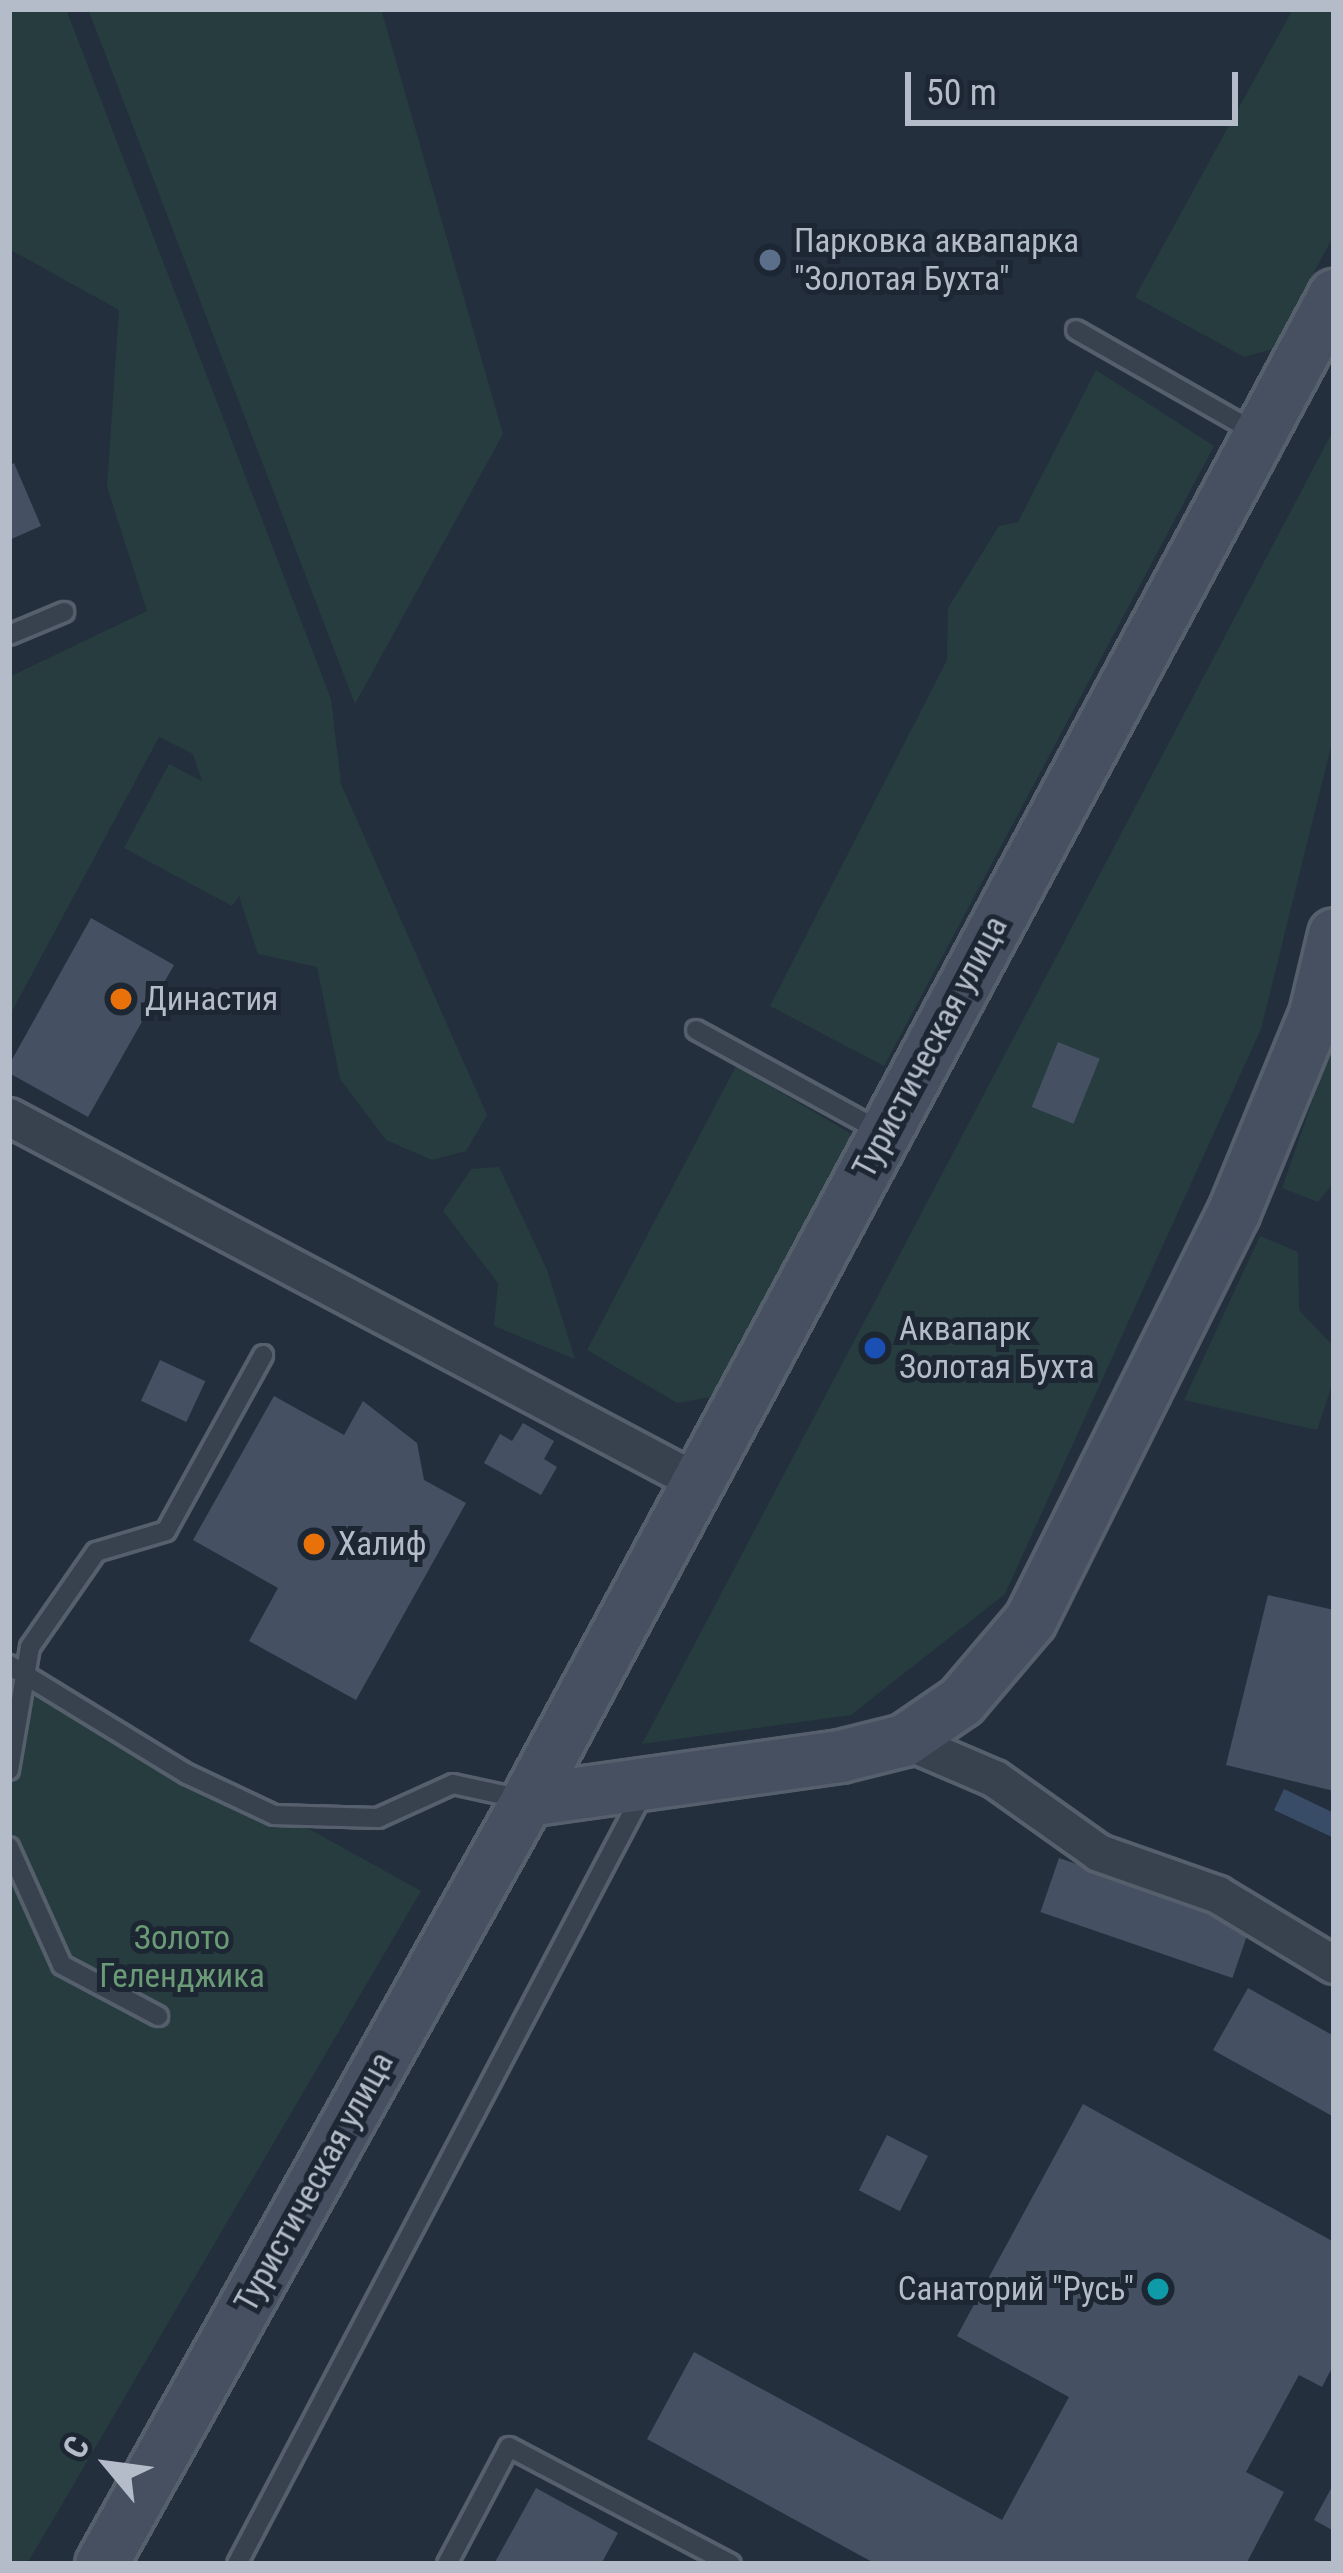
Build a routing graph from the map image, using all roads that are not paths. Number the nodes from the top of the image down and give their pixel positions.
1 (1334, 295) edge
2 (1076, 330) dead end
3 (1259, 434) junction
4 (64, 612) dead end
5 (9, 635) edge
6 (1334, 934) edge
7 (696, 1030) dead end
8 (9, 1117) edge
9 (884, 1133) junction
10 (263, 1355) dead end
11 (697, 1482) junction
12 (17, 1669) edge
13 (904, 1740) junction
14 (9, 1770) edge
15 (649, 1782) junction
16 (527, 1800) junction
17 (9, 1847) edge
18 (1334, 1965) edge
19 (158, 2016) dead end
20 (101, 2564) edge
21 (237, 2564) edge
22 (447, 2564) edge
23 (731, 2564) edge

1 - 3 street, Туристическая улица
2 - 3 lane
3 - 9 street, Туристическая улица
4 - 5 lane
6 - 13 street
7 - 9 lane
8 - 11 street
9 - 11 street, Туристическая улица
10 - 12 lane
11 - 16 street, Туристическая улица
12 - 14 lane
12 - 16 lane
13 - 15 street
13 - 18 street
15 - 16 street
15 - 21 lane
16 - 20 street, Туристическая улица
17 - 19 lane
22 - 23 lane

